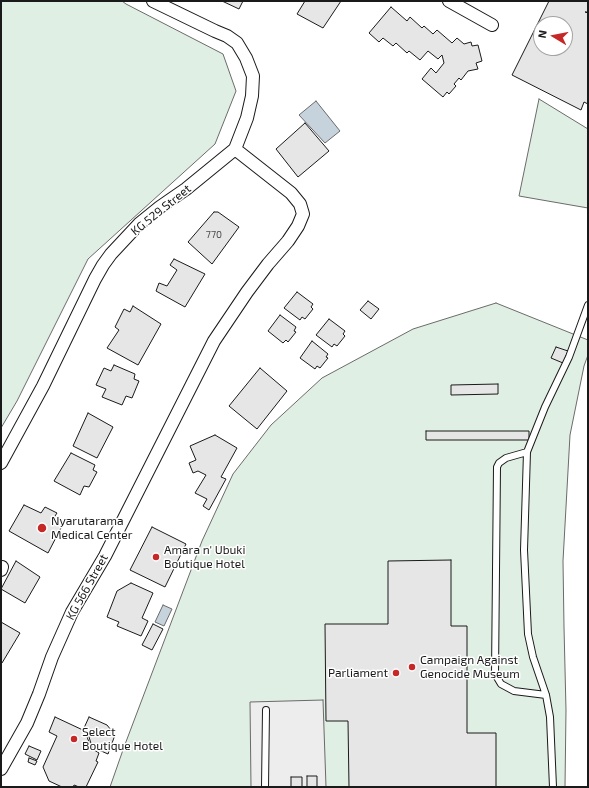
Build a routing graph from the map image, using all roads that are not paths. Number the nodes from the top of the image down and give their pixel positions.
1 (153, 1) edge
2 (449, 1) edge
3 (492, 25) dead end
4 (235, 149) junction
5 (588, 305) edge
6 (527, 452) junction
7 (1, 463) edge
8 (546, 695) junction
9 (266, 710) dead end
10 (1, 769) edge
11 (265, 787) edge
12 (553, 787) edge

1 - 4 street, KG 529 Street
2 - 3 street
4 - 7 street, KG 529 Street
4 - 10 street, KG 566 Street
5 - 6 lane
6 - 8 lane
6 - 8 lane
8 - 12 lane
9 - 11 lane

